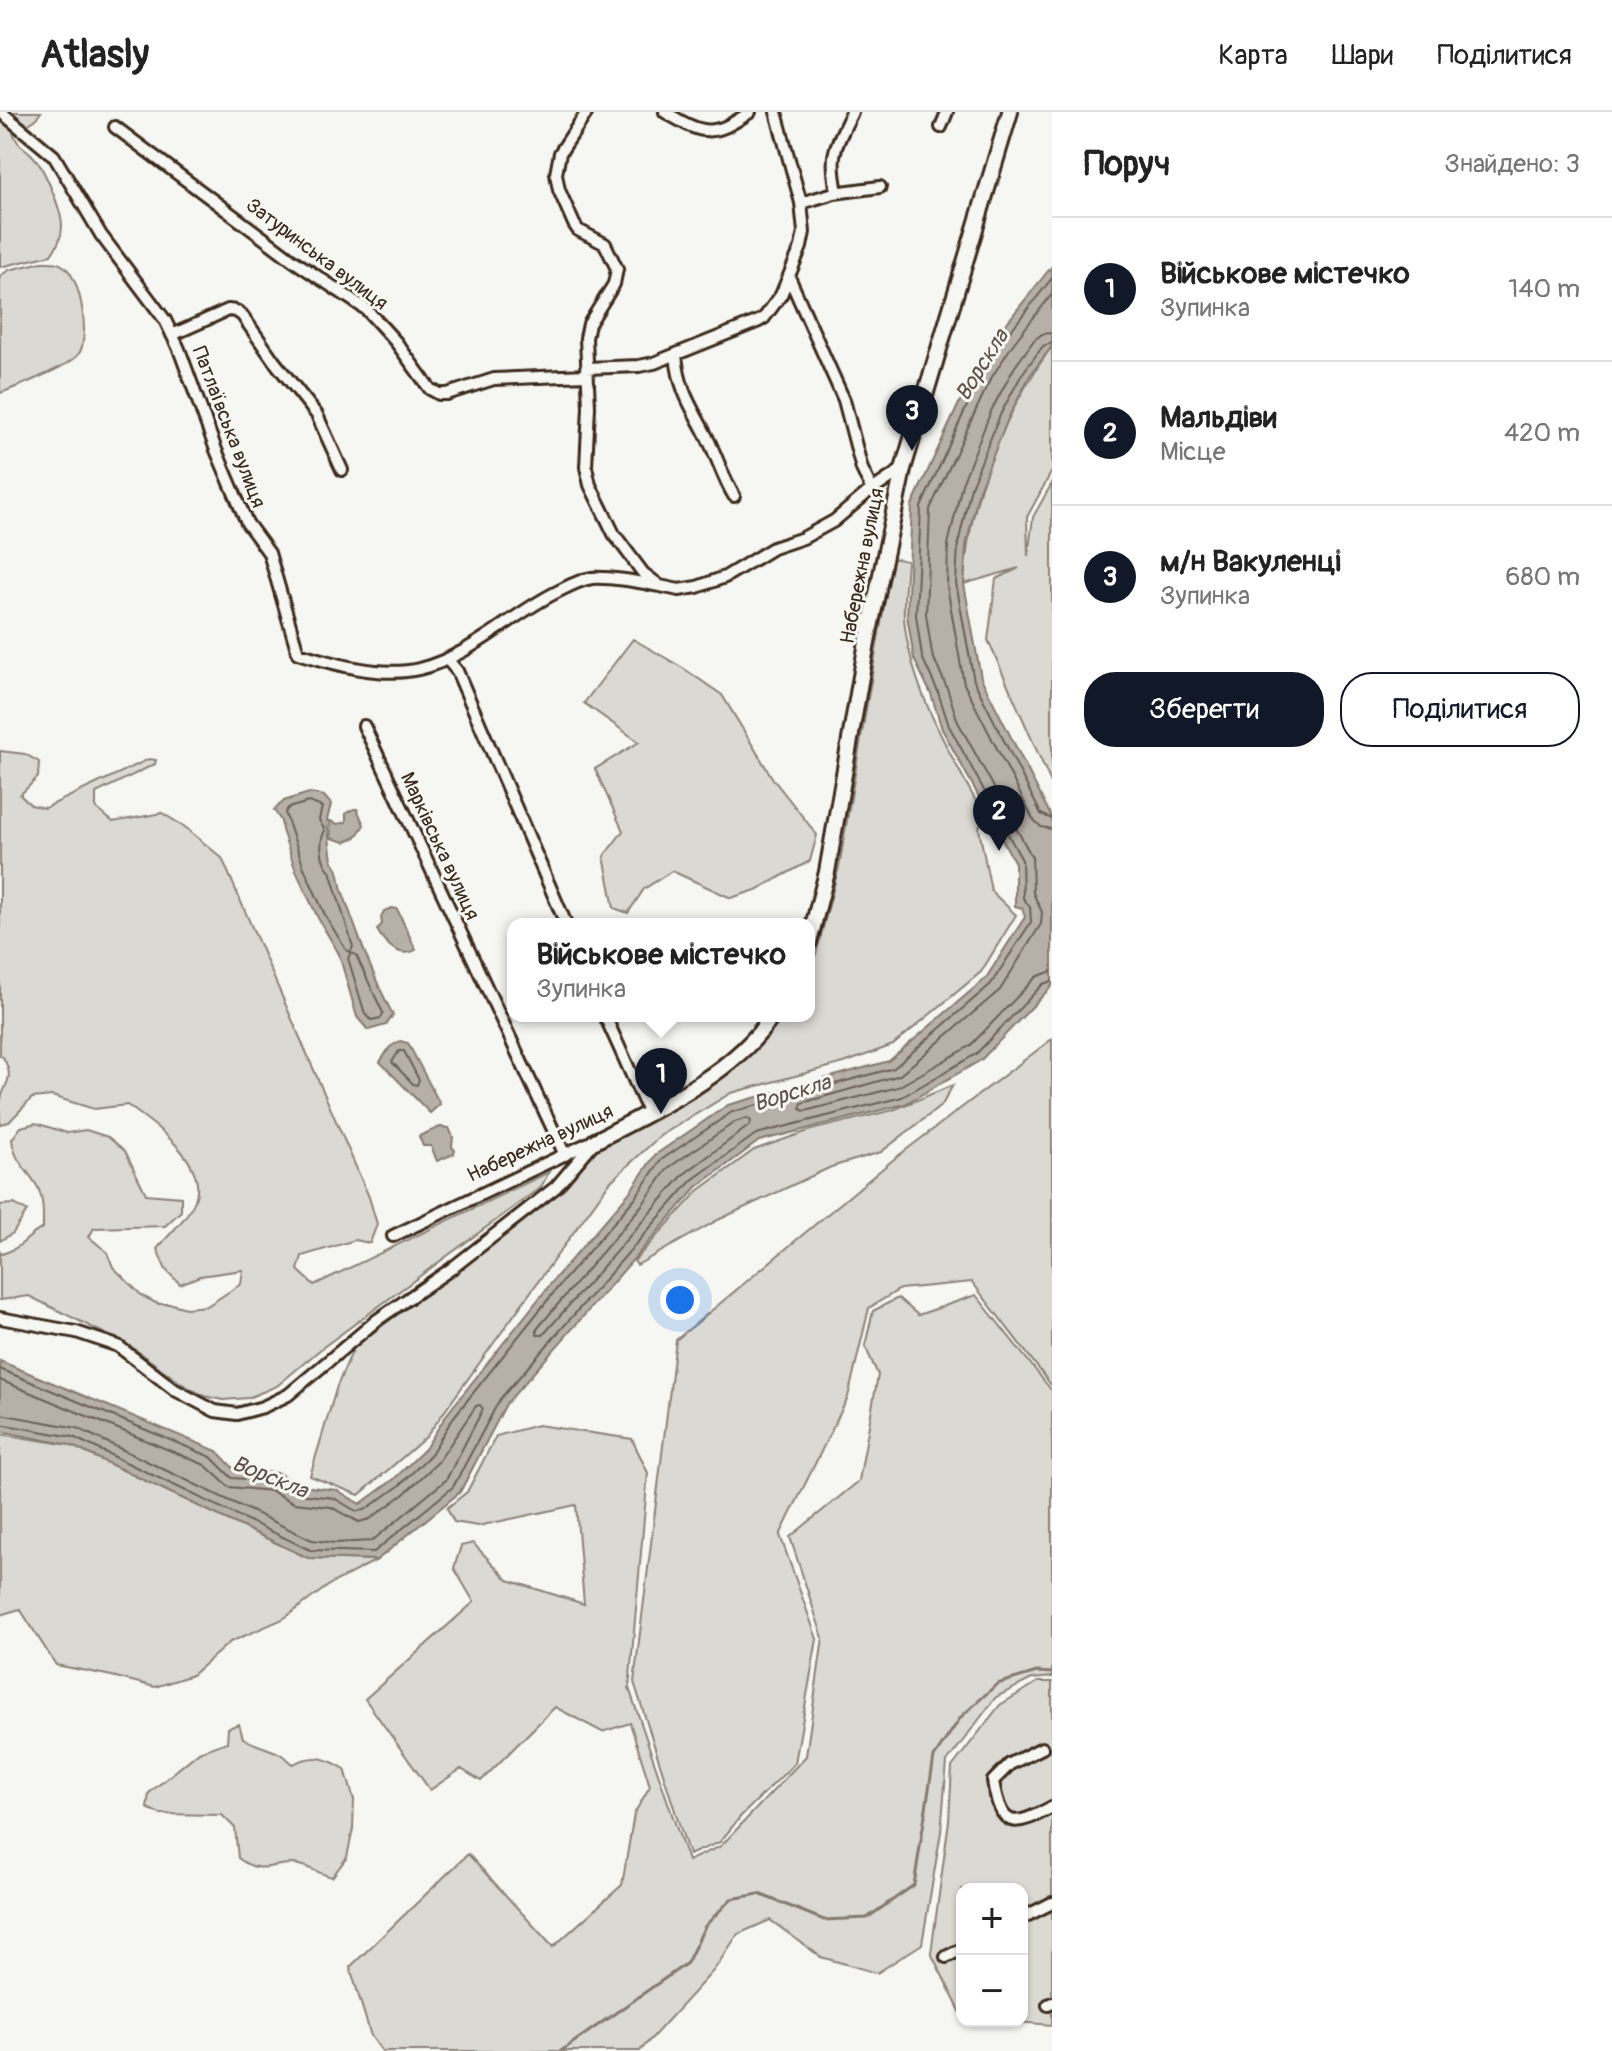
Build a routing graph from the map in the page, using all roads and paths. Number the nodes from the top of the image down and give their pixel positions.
1 (1, 112) edge
2 (587, 112) edge
3 (665, 112) edge
4 (750, 112) edge
5 (776, 112) edge
6 (852, 112) edge
7 (947, 112) edge
8 (1010, 112) edge
9 (115, 127) dead end
10 (941, 127) dead end
11 (880, 187) dead end
12 (837, 192) junction
13 (801, 203) junction
14 (789, 277) junction
15 (172, 335) junction
16 (676, 355) junction
17 (586, 371) junction
18 (903, 469) junction
19 (342, 470) dead end
20 (872, 490) junction
21 (734, 496) dead end
22 (660, 586) junction
23 (447, 659) junction
24 (364, 726) dead end
25 (563, 918) edge
26 (815, 919) edge
27 (608, 1022) edge
28 (767, 1022) edge
29 (649, 1113) junction
30 (595, 1141) junction
31 (565, 1155) junction
32 (393, 1236) dead end
33 (0, 1318) edge
34 (1042, 1748) dead end
35 (1052, 1807) edge
36 (1052, 1903) edge
37 (1028, 1915) edge
38 (956, 1952) edge
39 (946, 1957) dead end

1 - 15 street, Патлаївська вулиця
2 - 17 street
3 - 4 street
5 - 13 street
6 - 12 street
7 - 10 street
8 - 18 street, Набережна вулиця
9 - 17 street, Затуринська вулиця
11 - 12 street
12 - 13 street
13 - 14 street
14 - 16 street
14 - 20 street
15 - 19 street
15 - 23 street, Патлаївська вулиця
16 - 17 street
16 - 21 street
17 - 22 street
18 - 20 street
18 - 26 street, Набережна вулиця
20 - 22 street
22 - 23 street, Патлаївська вулиця
23 - 25 street
24 - 31 street, Марківська вулиця
27 - 29 street
28 - 29 street, Набережна вулиця
29 - 30 street, Набережна вулиця
30 - 31 street, Набережна вулиця
30 - 33 street
31 - 32 street, Набережна вулиця
34 - 35 street
36 - 37 street
38 - 39 street

